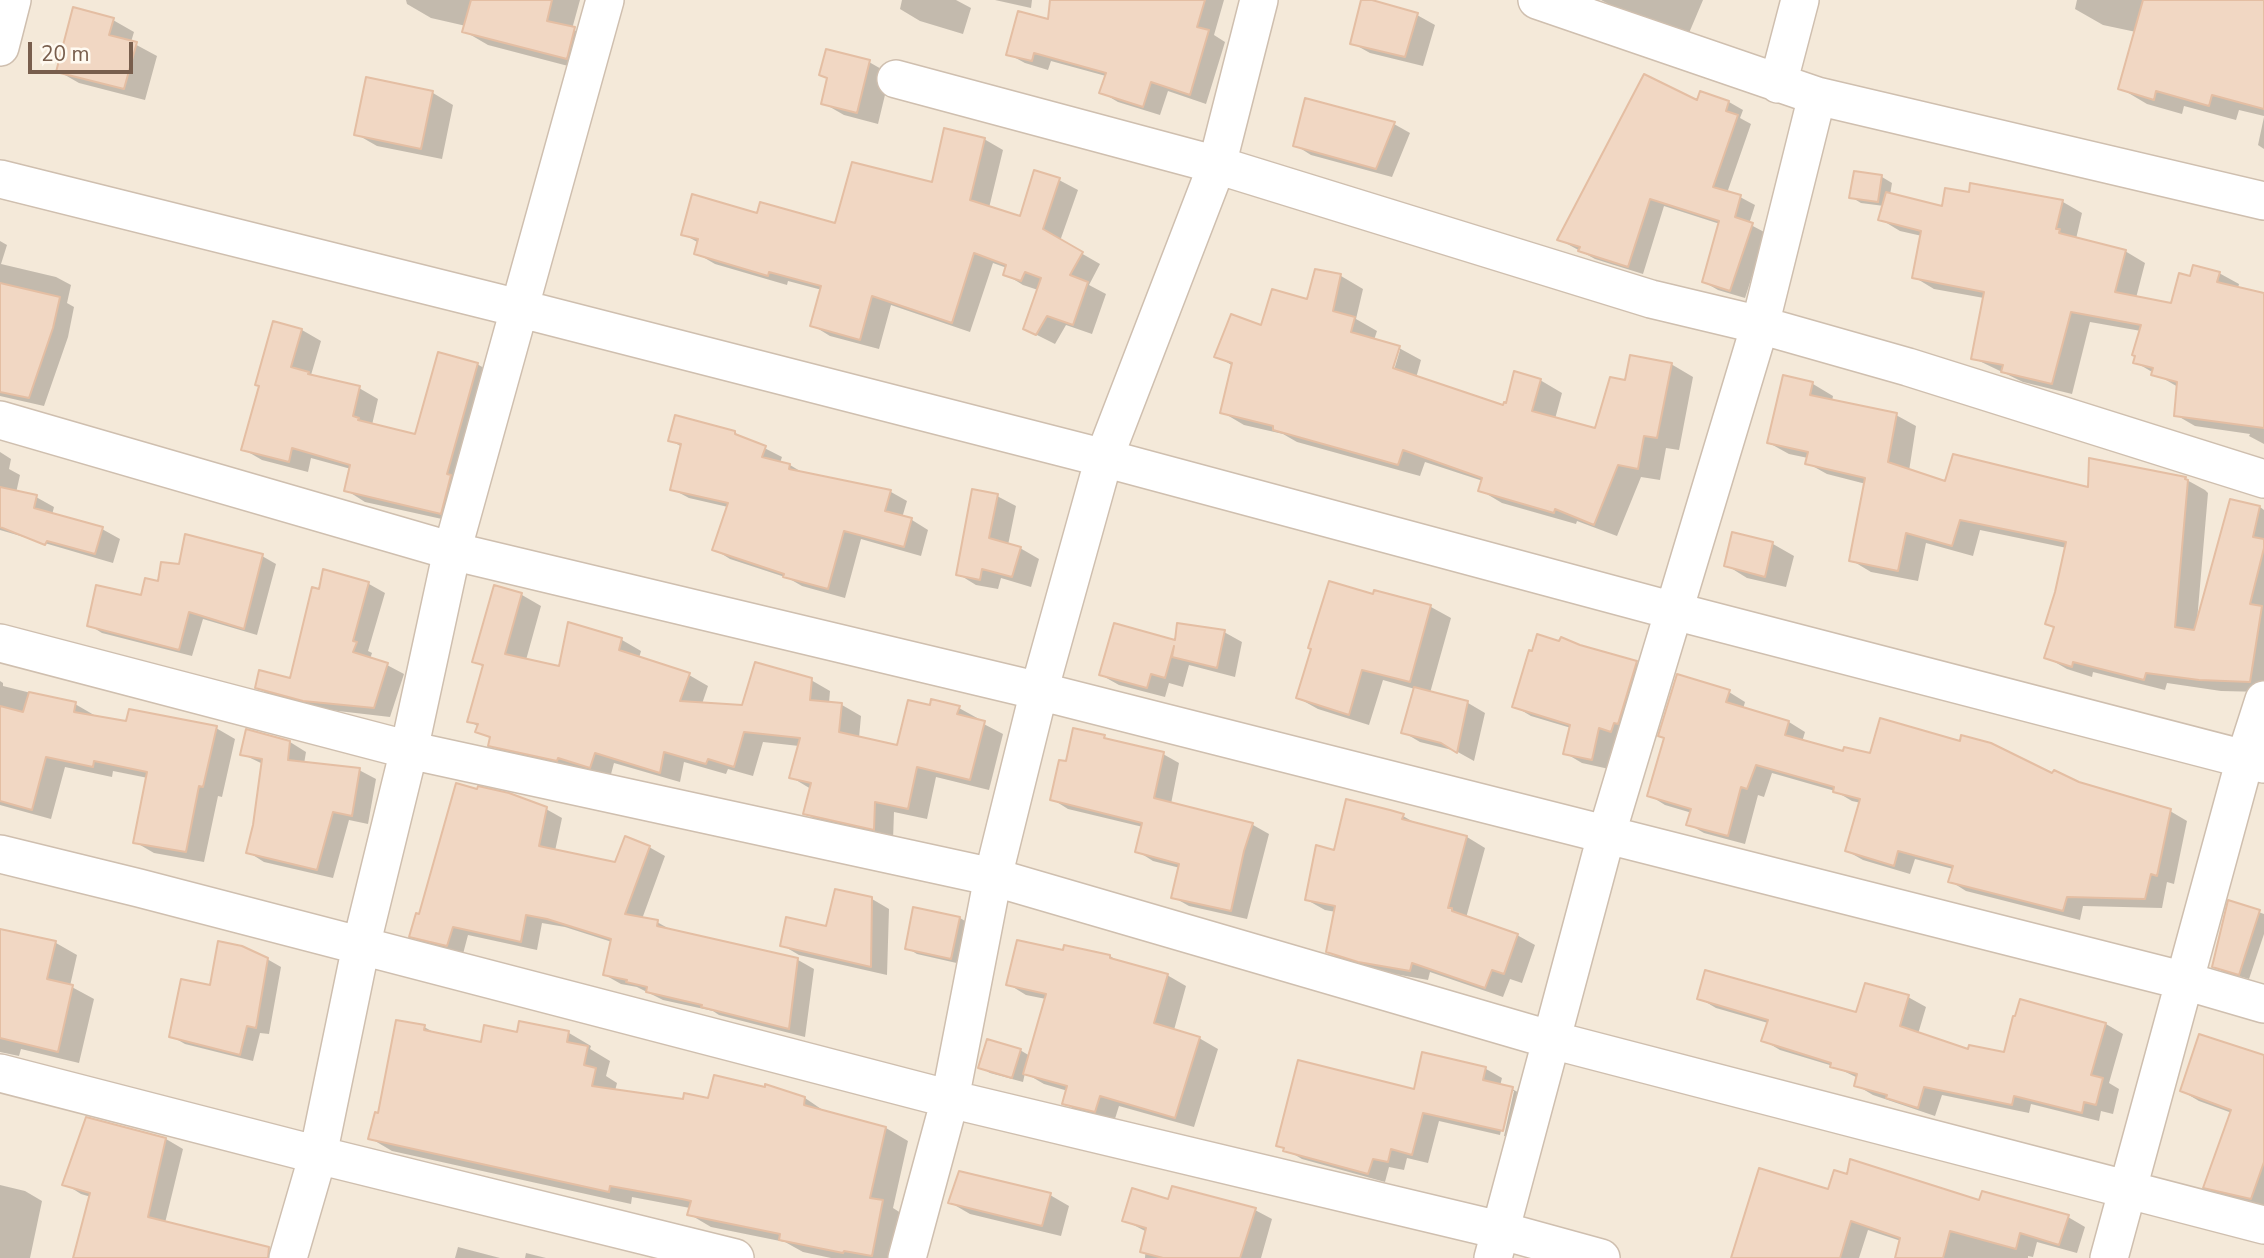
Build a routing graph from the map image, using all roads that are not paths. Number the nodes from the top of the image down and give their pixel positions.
1 (12, 0) edge
2 (605, 0) edge
3 (1259, 0) edge
4 (1537, 0) edge
5 (1800, 0) edge
6 (0, 47) edge
7 (896, 79) dead end
8 (1777, 84) junction
9 (1817, 96) junction
10 (1217, 165) junction
11 (0, 179) edge
12 (2264, 201) edge
13 (518, 308) junction
14 (1760, 325) junction
15 (0, 420) edge
16 (1104, 458) junction
17 (2264, 479) edge
18 (452, 551) junction
19 (1674, 611) junction
20 (0, 643) edge
21 (1039, 691) junction
22 (2264, 700) edge
23 (410, 750) junction
24 (2255, 762) edge
25 (1606, 836) junction
26 (0, 854) edge
27 (993, 877) junction
28 (361, 946) junction
29 (2185, 981) junction
30 (2264, 1004) edge
31 (1552, 1040) junction
32 (0, 1073) edge
33 (950, 1100) junction
34 (318, 1155) junction
35 (2127, 1188) junction
36 (2264, 1225) edge
37 (1496, 1244) edge
38 (288, 1258) edge
39 (735, 1258) edge
40 (907, 1258) edge
41 (1601, 1258) edge
42 (2109, 1258) edge

1 - 6 street
2 - 13 street
3 - 10 street
4 - 8 street
5 - 8 street
7 - 10 street
8 - 9 street
9 - 12 street
9 - 14 street
10 - 14 street
10 - 16 street
11 - 13 street
13 - 16 street
13 - 18 street
14 - 17 street
14 - 19 street
15 - 18 street
16 - 19 street
16 - 21 street
18 - 21 street
18 - 23 street
19 - 24 street
19 - 25 street
20 - 23 street
21 - 25 street
21 - 27 street
22 - 24 street
23 - 27 street
23 - 28 street
24 - 29 street
25 - 29 street
25 - 31 street
26 - 28 street
27 - 31 street
27 - 33 street
28 - 33 street
28 - 34 street
29 - 30 street
29 - 35 street
31 - 35 street
31 - 37 street
32 - 34 street
33 - 37 street
33 - 40 street
34 - 38 street
34 - 39 street
35 - 36 street
35 - 42 street
37 - 41 street

